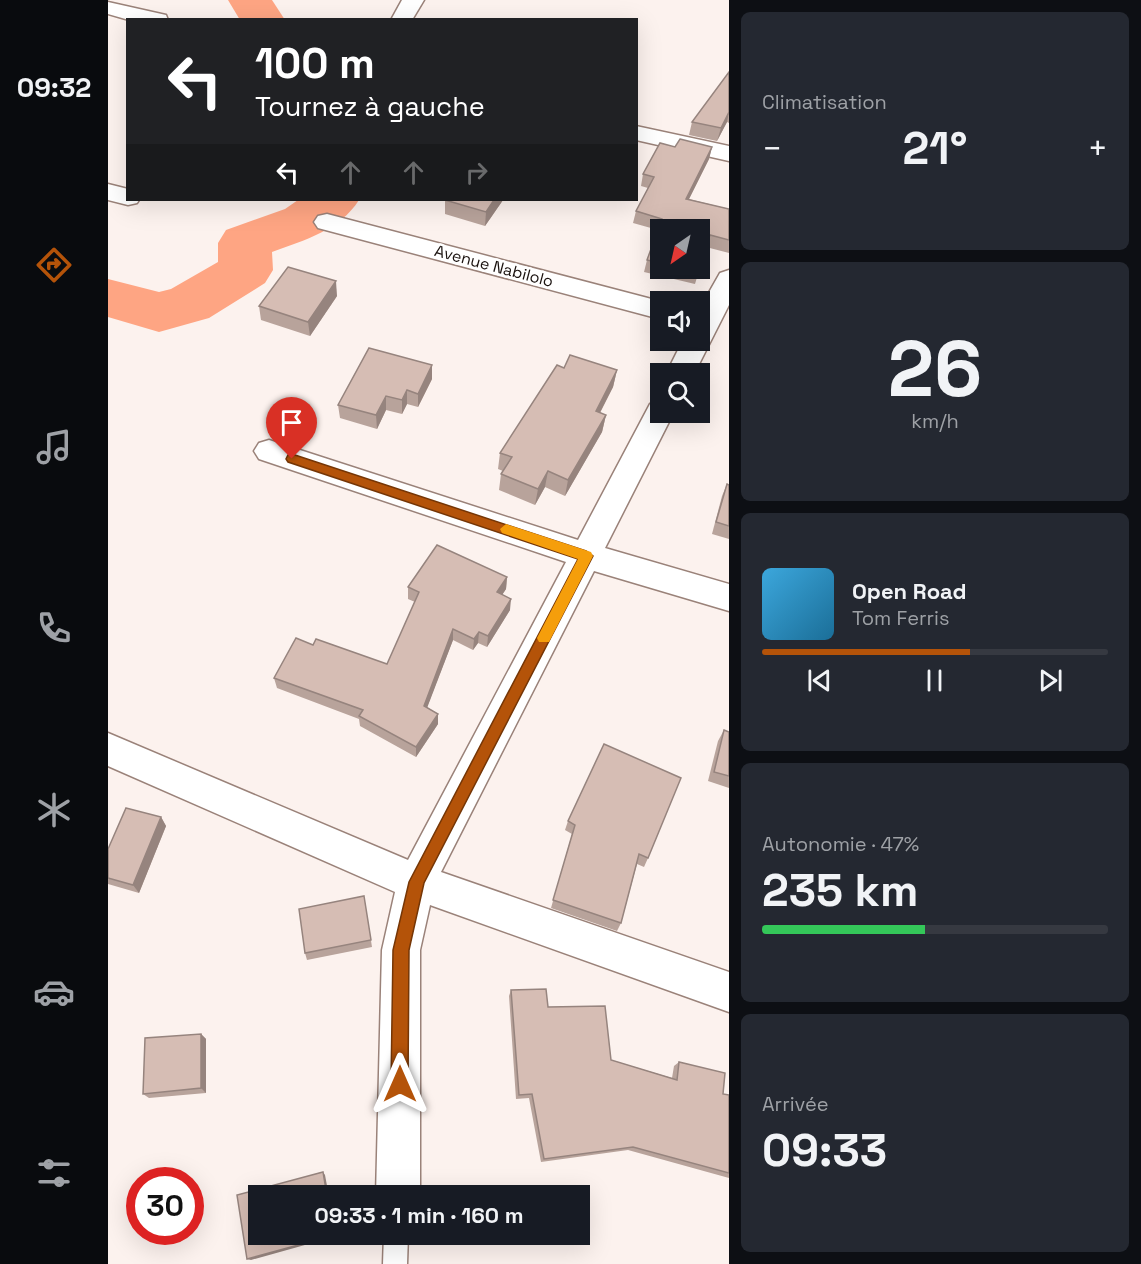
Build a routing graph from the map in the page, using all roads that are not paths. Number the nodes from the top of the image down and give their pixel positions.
1 (413, 0) edge
2 (108, 8) edge
3 (150, 18) edge
4 (401, 18) edge
5 (638, 133) edge
6 (729, 154) edge
7 (108, 192) edge
8 (126, 196) edge
9 (327, 222) dead end
10 (729, 279) edge
11 (650, 307) edge
12 (710, 320) edge
13 (654, 423) edge
14 (269, 451) dead end
15 (586, 556) junction
16 (729, 598) edge
17 (108, 749) edge
18 (416, 882) junction
19 (729, 992) edge
20 (398, 1185) edge
21 (395, 1245) edge
22 (394, 1264) edge

1 - 4 street
2 - 3 street
5 - 6 street
7 - 8 street
9 - 11 street, Avenue Nabilolo
10 - 12 street
13 - 15 street
14 - 15 street
15 - 16 street
15 - 18 street
17 - 18 street
18 - 19 street
18 - 20 street
21 - 22 lane

